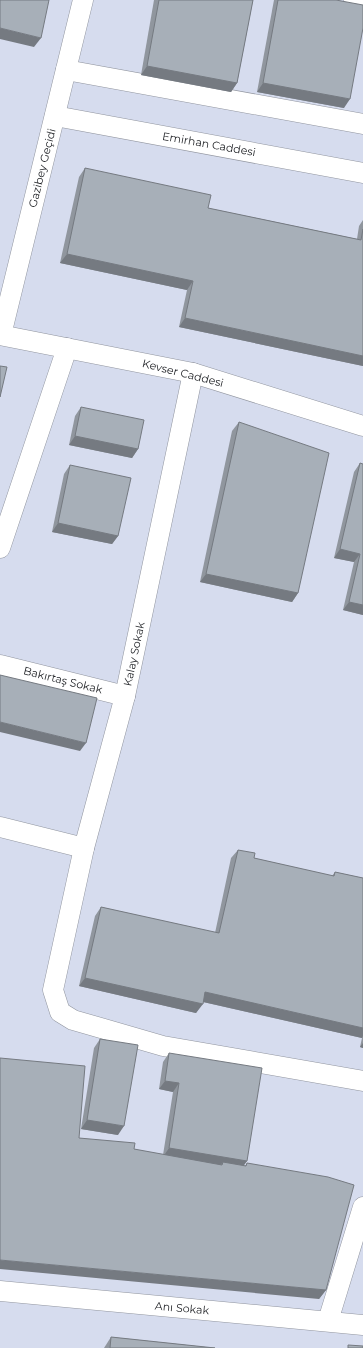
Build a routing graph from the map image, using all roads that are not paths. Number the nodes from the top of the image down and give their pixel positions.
1 (83, 0) edge
2 (354, 0) edge
3 (363, 2) edge
4 (66, 70) junction
5 (55, 116) junction
6 (363, 124) edge
7 (363, 173) edge
8 (1, 335) edge
9 (67, 348) junction
10 (193, 373) junction
11 (363, 426) edge
12 (0, 548) edge
13 (0, 665) edge
14 (126, 696) junction
15 (0, 827) edge
16 (84, 848) junction
17 (363, 1081) edge
18 (363, 1207) edge
19 (0, 1291) edge
20 (328, 1321) junction
21 (363, 1325) edge

1 - 4 street, Gazibey Geçidi
2 - 3 street
4 - 5 street, Gazibey Geçidi
4 - 6 street
5 - 7 street, Emirhan Caddesi
5 - 8 street, Gazibey Geçidi
8 - 9 street, Kevser Caddesi
9 - 10 street, Kevser Caddesi
9 - 12 street
10 - 11 street, Kevser Caddesi
10 - 14 street, Kalay Sokak
13 - 14 street, Bakırtaş Sokak
14 - 16 street, Kalay Sokak
15 - 16 street
16 - 17 street, Kalay Sokak
18 - 20 street
19 - 20 street, Anı Sokak
20 - 21 street, Anı Sokak

